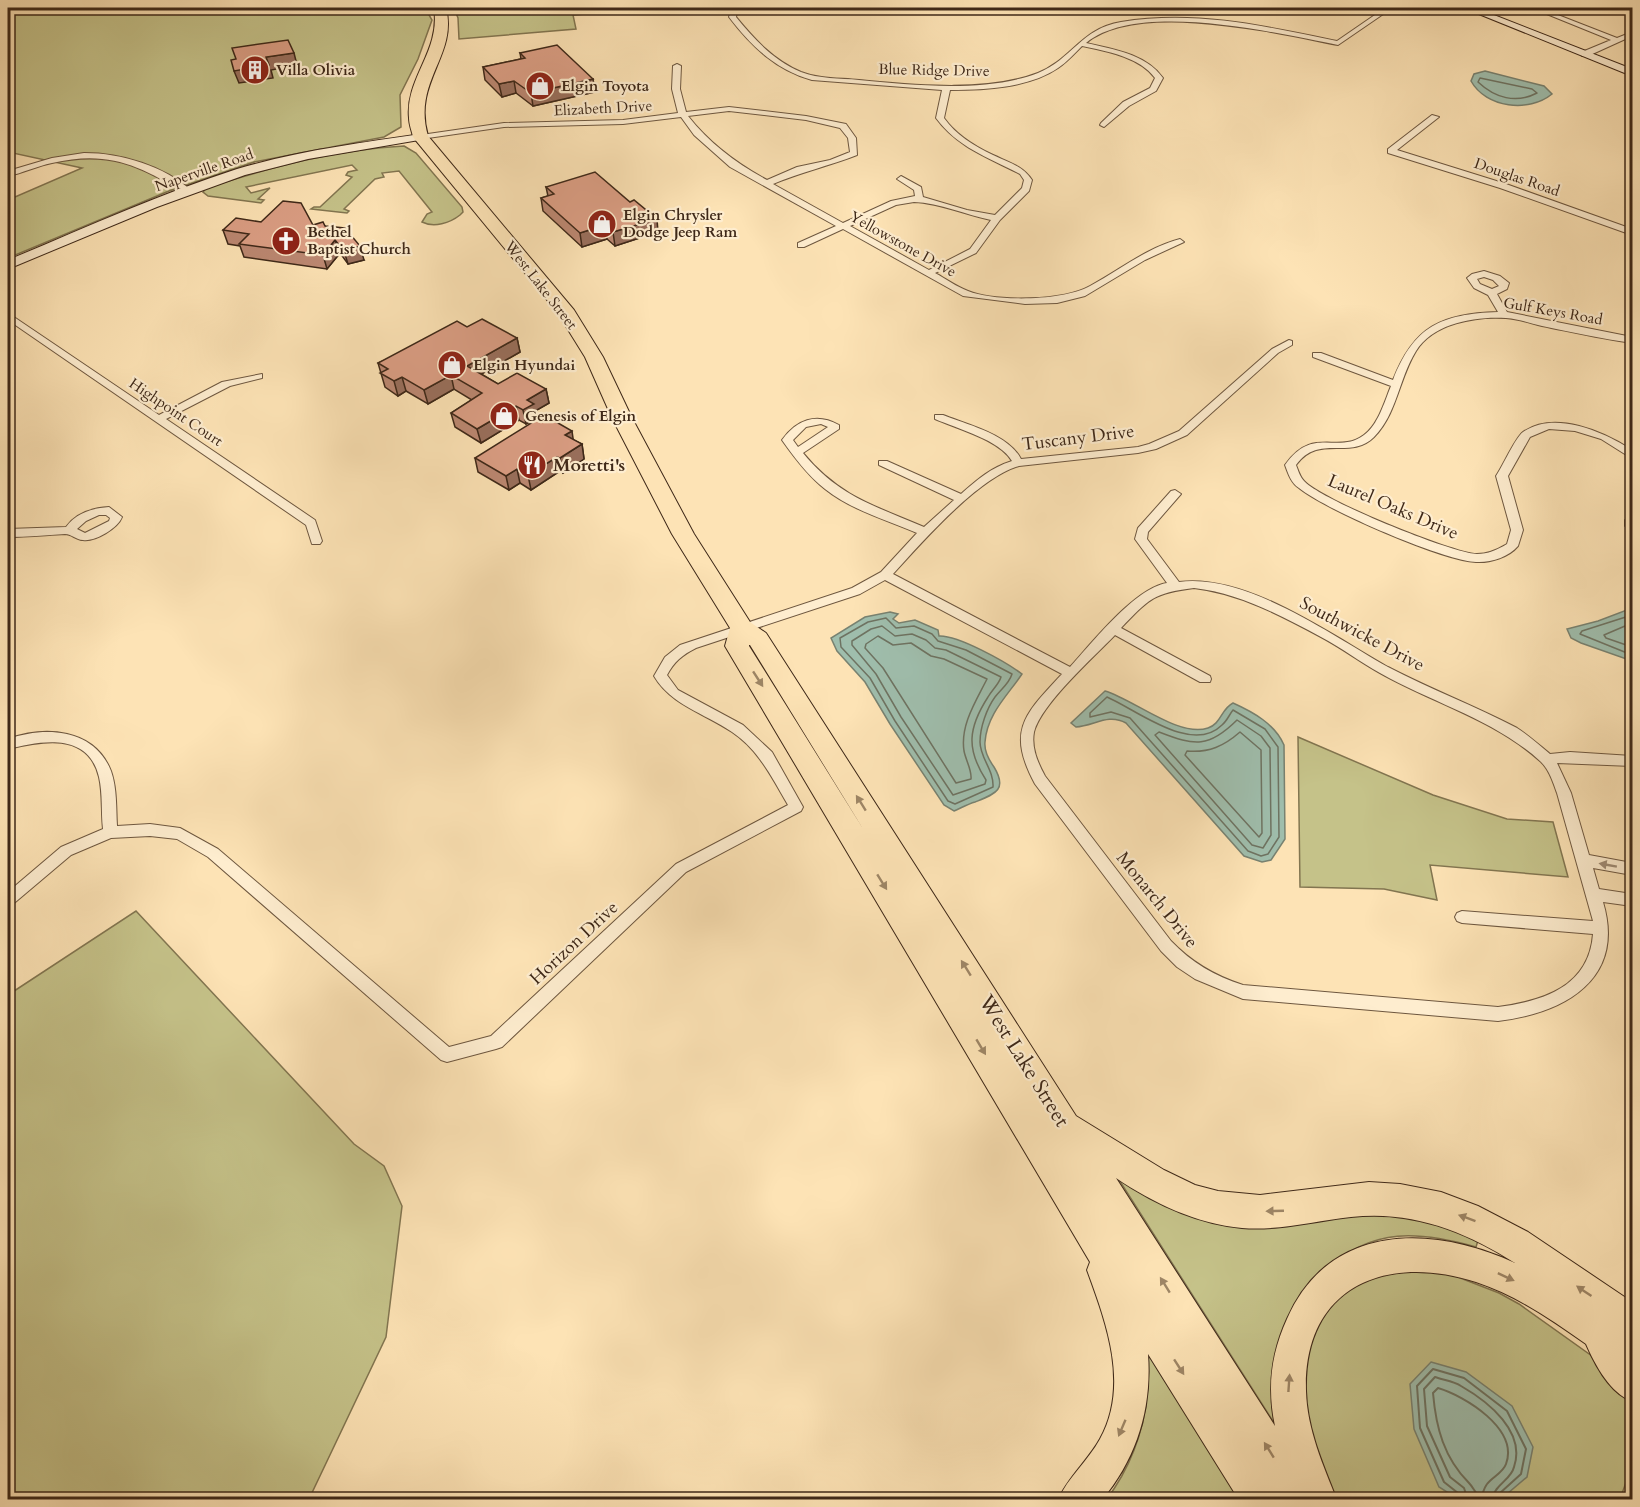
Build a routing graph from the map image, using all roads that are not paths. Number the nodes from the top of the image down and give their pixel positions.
1 (440, 8) edge
2 (735, 8) edge
3 (1389, 8) edge
4 (1469, 8) edge
5 (1536, 8) edge
6 (1228, 9) dead end
7 (1226, 20) junction
8 (1632, 34) edge
9 (1617, 40) junction
10 (1081, 44) junction
11 (1585, 54) junction
12 (677, 66) dead end
13 (1632, 73) edge
14 (947, 86) junction
15 (683, 115) junction
16 (1435, 117) dead end
17 (1104, 125) dead end
18 (421, 137) junction
19 (8, 174) edge
20 (901, 179) dead end
21 (768, 183) junction
22 (188, 190) junction
23 (919, 199) junction
24 (997, 218) junction
25 (843, 226) junction
26 (1632, 232) edge
27 (1180, 242) dead end
28 (801, 245) dead end
29 (8, 265) edge
30 (927, 274) junction
31 (1492, 293) dead end
32 (1504, 315) junction
33 (8, 316) edge
34 (1632, 340) edge
35 (1289, 343) dead end
36 (1317, 355) dead end
37 (258, 376) dead end
38 (1396, 385) junction
39 (939, 417) dead end
40 (159, 419) junction
41 (1380, 420) joint
42 (798, 452) dead end
43 (1632, 454) edge
44 (883, 463) dead end
45 (1018, 463) junction
46 (8, 483) edge
47 (8, 490) edge
48 (1175, 494) dead end
49 (962, 499) junction
50 (70, 530) dead end
51 (925, 532) junction
52 (8, 533) edge
53 (316, 541) dead end
54 (885, 575) junction
55 (1176, 585) junction
56 (742, 628) junction
57 (1113, 629) junction
58 (1071, 673) junction
59 (1205, 678) dead end
60 (8, 744) edge
61 (1546, 759) junction
62 (1632, 761) edge
63 (110, 832) junction
64 (1583, 860) junction
65 (1632, 869) edge
66 (1593, 894) junction
67 (8, 900) edge
68 (1632, 900) edge
69 (1462, 917) dead end
70 (1601, 928) junction
71 (1064, 1125) junction
72 (1090, 1230) junction
73 (1632, 1323) edge
74 (1591, 1327) junction
75 (1632, 1355) edge
76 (1632, 1383) edge
77 (1077, 1500) edge
78 (1261, 1500) edge
79 (1300, 1500) edge
80 (1318, 1500) edge

1 - 18 highway, West Lake Street
2 - 14 street, Blue Ridge Drive
3 - 7 street, Blue Ridge Drive
4 - 11 street
5 - 9 street
6 - 7 street
7 - 10 street, Blue Ridge Drive
8 - 9 street
9 - 11 street
10 - 14 street, Blue Ridge Drive
10 - 17 street
11 - 13 street
12 - 15 street, Yellowstone Drive
14 - 24 street
15 - 18 street, Elizabeth Drive
15 - 21 street, Yellowstone Drive
15 - 21 street, Elizabeth Drive
16 - 26 street, Douglas Road
18 - 22 street, Naperville Road
18 - 56 highway, West Lake Street
19 - 22 street
20 - 23 street
21 - 25 street, Yellowstone Drive
22 - 29 street, Naperville Road
23 - 24 street
23 - 25 street
24 - 30 street
25 - 28 street
25 - 30 street, Yellowstone Drive
27 - 30 street, Yellowstone Drive
31 - 32 street
32 - 34 street, Gulf Keys Road
32 - 38 street, Gulf Keys Road
33 - 40 street, Highpoint Court
35 - 45 street, Tuscany Drive
36 - 38 street
37 - 40 street
38 - 41 street, Gulf Keys Road
39 - 45 street
40 - 53 street, Highpoint Court
41 - 43 street, Laurel Oaks Drive
42 - 51 street
44 - 49 street
45 - 49 street, Tuscany Drive
46 - 47 street
48 - 55 street
49 - 51 street, Tuscany Drive
50 - 52 street
51 - 54 street, Tuscany Drive
54 - 56 street, Tuscany Drive
54 - 58 street
55 - 57 street, Southwicke Drive
55 - 61 street, Southwicke Drive
56 - 63 street, Horizon Drive
71 -> 56 highway, West Lake Street
56 -> 72 highway, West Lake Street
57 - 58 street, Southwicke Drive
57 - 59 street
58 - 70 street, Monarch Drive
60 - 63 street
61 - 62 street
61 - 64 street, Southwicke Drive
63 - 67 street
65 -> 64 street
64 - 66 street, Southwicke Drive
66 - 68 street
66 - 70 street, Monarch Drive
69 - 70 street
73 -> 71 highway
79 -> 71 highway, West Lake Street
72 -> 77 highway
72 -> 78 highway, West Lake Street
74 - 75 highway
74 - 76 highway
80 -> 74 highway

